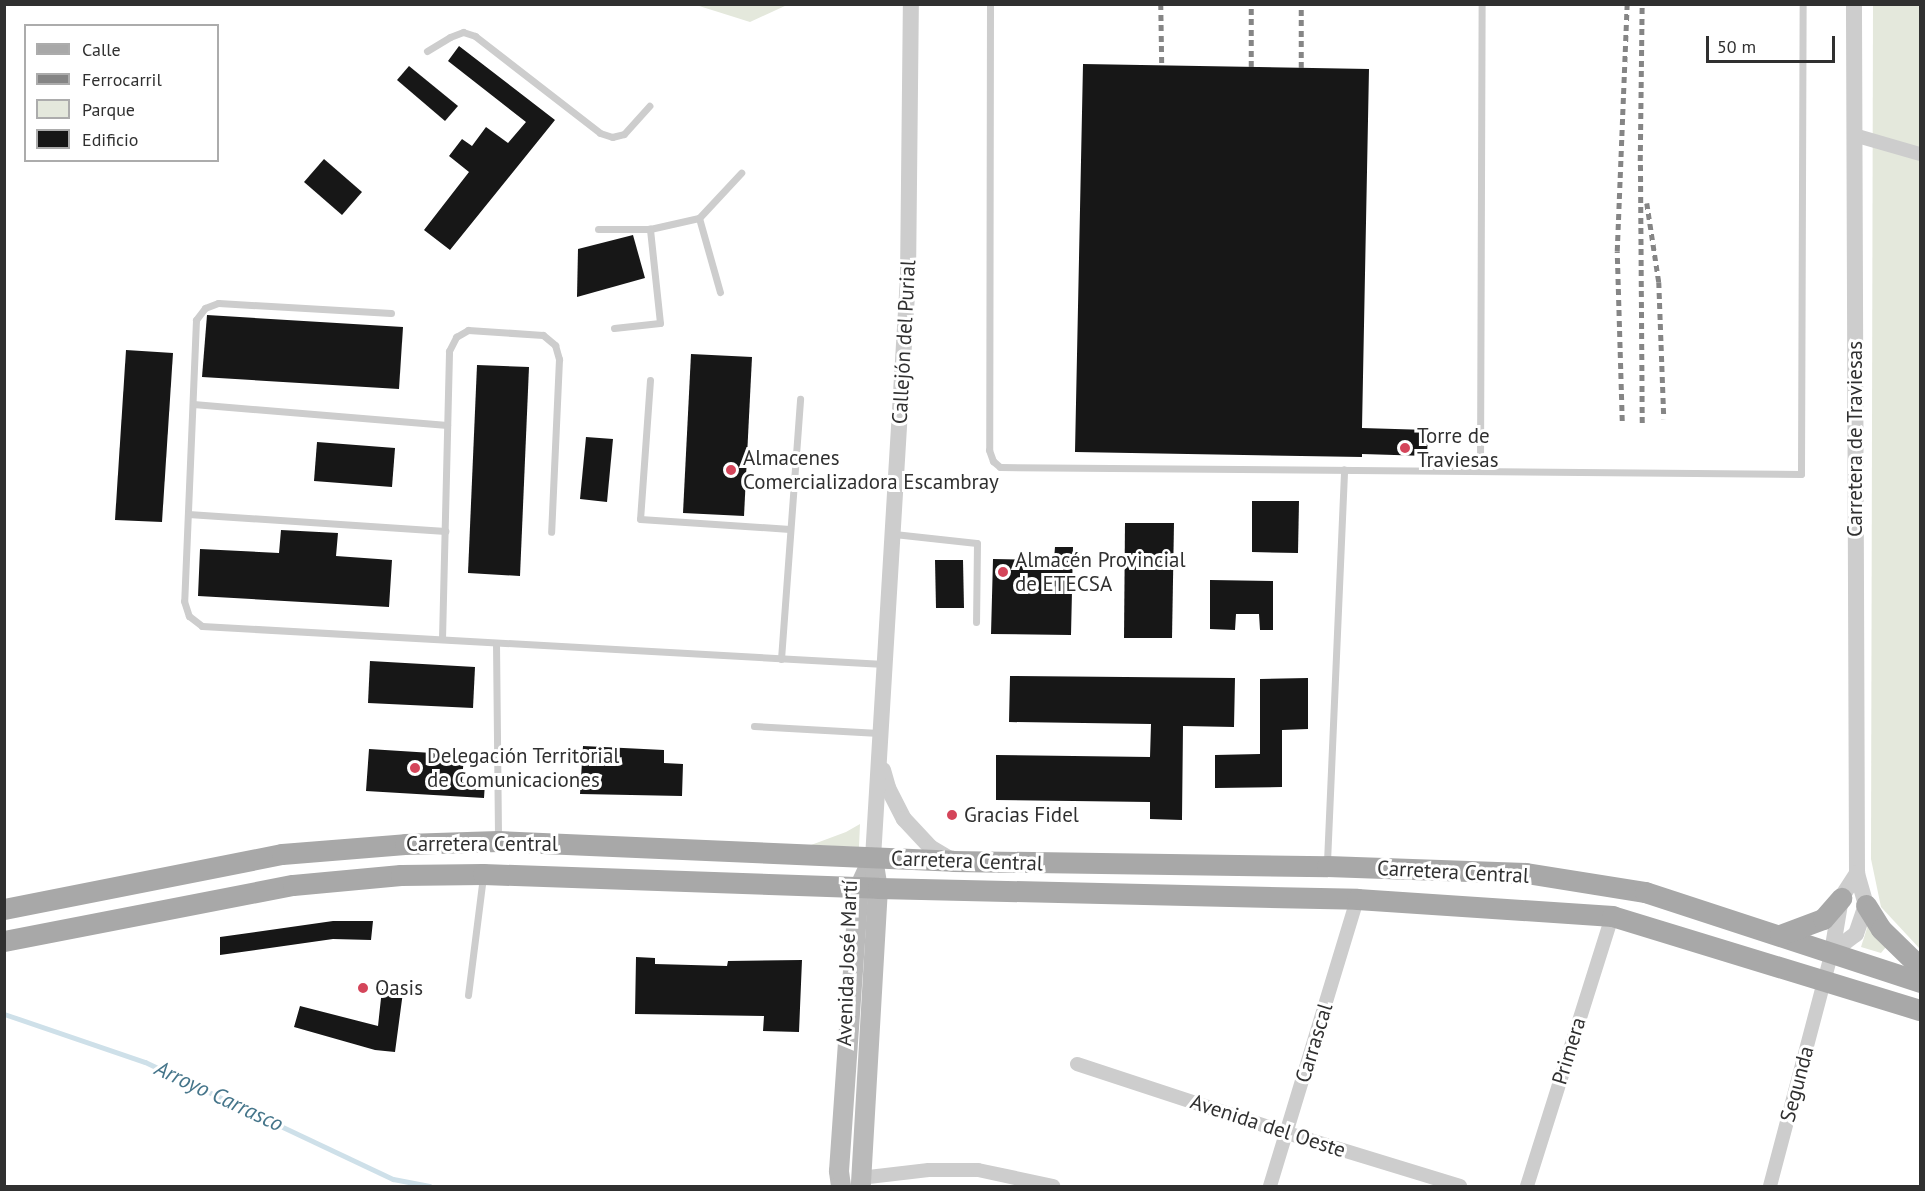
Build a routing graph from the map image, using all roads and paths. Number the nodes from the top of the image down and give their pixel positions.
1 (911, 4) edge
2 (990, 4) edge
3 (1482, 4) edge
4 (1803, 4) edge
5 (1854, 4) edge
6 (427, 51) dead end
7 (649, 106) dead end
8 (1854, 135) junction
9 (1920, 154) edge
10 (741, 173) dead end
11 (699, 218) junction
12 (597, 229) dead end
13 (650, 229) junction
14 (720, 292) dead end
15 (391, 313) dead end
16 (614, 328) dead end
17 (650, 380) dead end
18 (800, 399) dead end
19 (193, 404) junction
20 (447, 425) junction
21 (1344, 469) junction
22 (1480, 471) junction
23 (188, 514) junction
24 (790, 529) junction
25 (445, 531) junction
26 (551, 532) dead end
27 (894, 534) junction
28 (976, 622) dead end
29 (442, 639) junction
30 (496, 643) junction
31 (781, 658) junction
32 (886, 664) junction
33 (754, 726) dead end
34 (882, 733) junction
35 (880, 758) junction
36 (498, 841) junction
37 (873, 858) junction
38 (952, 861) junction
39 (1327, 866) junction
40 (1857, 873) junction
41 (483, 874) junction
42 (868, 888) junction
43 (1357, 898) junction
44 (1841, 898) junction
45 (1866, 905) junction
46 (4, 909) edge
47 (1612, 916) junction
48 (1780, 935) junction
49 (4, 941) edge
50 (1832, 952) junction
51 (1920, 967) edge
52 (1824, 981) junction
53 (1920, 982) edge
54 (468, 995) dead end
55 (1920, 1010) edge
56 (1077, 1064) dead end
57 (1287, 1133) junction
58 (861, 1182) edge
59 (841, 1186) edge
60 (1053, 1186) edge
61 (1270, 1186) edge
62 (1460, 1186) edge
63 (1527, 1186) edge
64 (1770, 1186) edge

1 - 27 street, Callejón del Purial
2 - 21 lane
3 - 22 lane
4 - 22 lane
5 - 8 street, Carretera de Traviesas
6 - 7 lane
8 - 9 street
8 - 40 street, Carretera de Traviesas
10 - 11 lane
11 - 13 lane
11 - 14 lane
12 - 13 lane
13 - 16 lane
15 - 19 lane
17 - 24 lane
18 - 24 lane
19 - 20 lane
19 - 23 lane
20 - 25 lane
20 - 26 lane
21 - 22 lane
21 - 39 lane
23 - 25 lane
23 - 29 lane
24 - 31 lane
25 - 29 lane
27 - 28 lane
27 - 32 street, Callejón del Purial
29 - 30 lane
30 - 31 lane
30 - 36 lane
31 - 32 lane
32 - 34 street, Callejón del Purial
33 - 34 lane
34 - 35 street, Callejón del Purial
35 - 37 street, Callejón del Purial
35 - 38 street
36 - 37 main road, Carretera Central
36 - 41 main road
36 - 46 main road, Carretera Central
37 - 38 main road, Carretera Central
37 - 42 main road, Avenida José Martí
38 - 39 main road, Carretera Central
39 - 48 main road, Carretera Central
40 - 44 street
40 - 45 street, Carretera de Traviesas
41 - 42 main road, Carretera Central
41 - 49 main road, Carretera Central
41 - 54 lane
42 - 43 main road, Carretera Central
42 - 58 main road, Avenida José Martí
42 - 59 main road, Avenida José Martí
43 - 47 main road, Carretera Central
43 - 57 street, Carrascal
44 - 48 main road
44 - 50 street
45 - 50 street
45 - 51 main road
47 - 52 main road, Carretera Central
47 - 63 street, Primera
48 - 50 main road, Carretera Central
50 - 52 street, Segunda
50 - 53 main road, Carretera Central
52 - 55 main road, Carretera Central
52 - 64 street, Segunda
56 - 57 street, Avenida del Oeste
57 - 61 street, Carrascal
57 - 62 street, Avenida del Oeste
58 - 60 street

